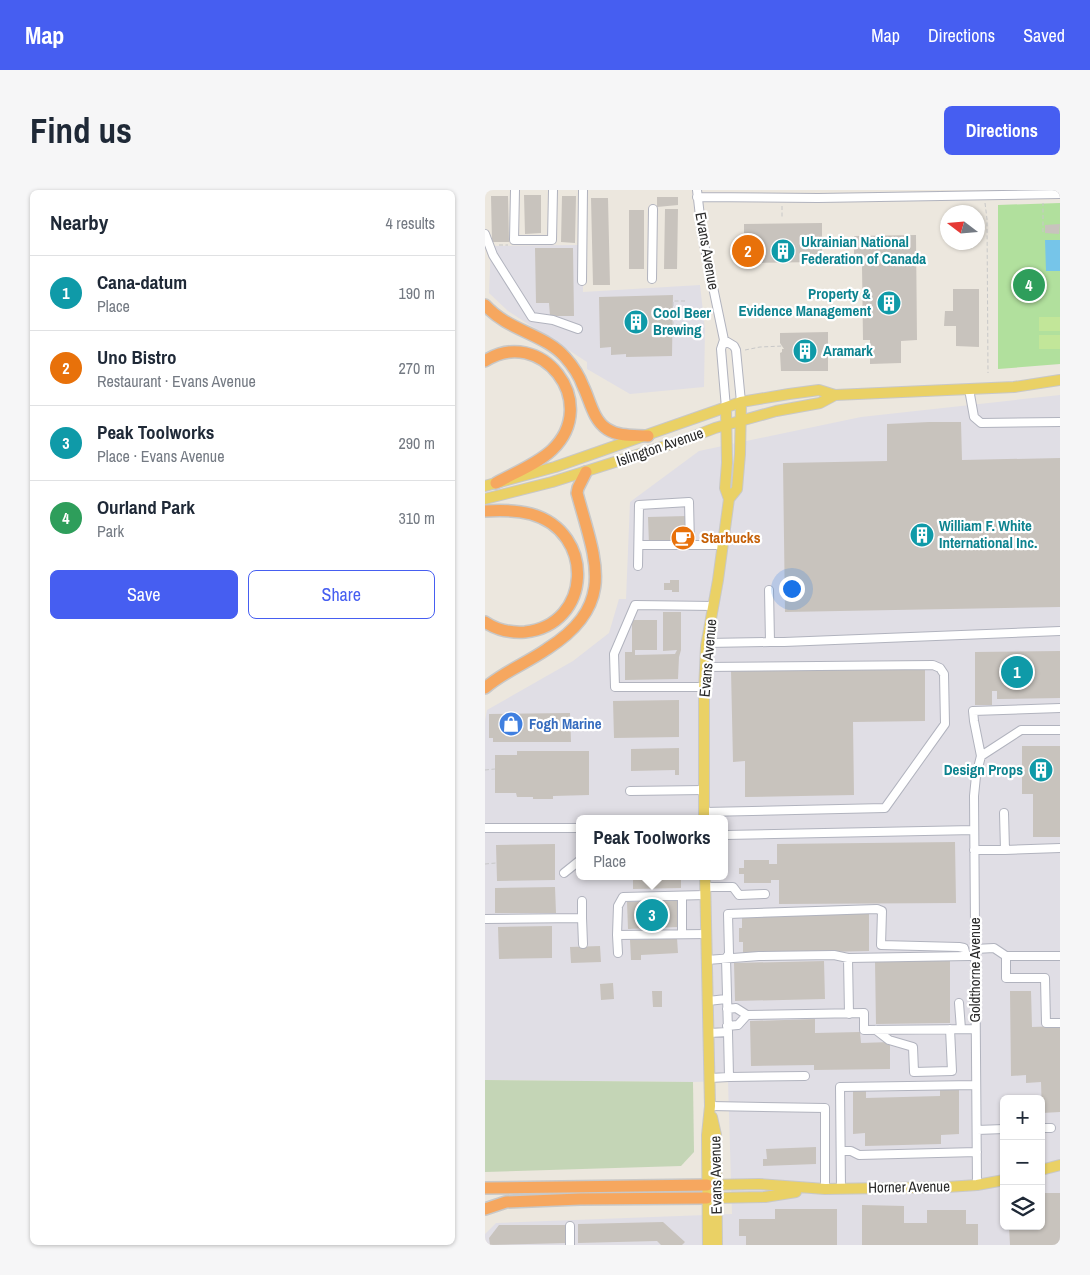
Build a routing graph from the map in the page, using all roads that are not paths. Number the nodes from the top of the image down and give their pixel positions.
1 (515, 190) edge
2 (553, 190) edge
3 (583, 190) edge
4 (954, 192) edge
5 (697, 194) edge
6 (818, 194) edge
7 (1060, 194) edge
8 (653, 209) dead end
9 (485, 234) edge
10 (651, 279) dead end
11 (582, 281) dead end
12 (485, 305) edge
13 (577, 329) dead end
14 (724, 340) junction
15 (485, 361) edge
16 (1060, 380) edge
17 (969, 389) junction
18 (835, 395) junction
19 (741, 402) junction
20 (726, 408) junction
21 (741, 420) junction
22 (1060, 422) edge
23 (727, 424) junction
24 (648, 436) junction
25 (586, 472) junction
26 (490, 484) edge
27 (485, 499) edge
28 (729, 499) junction
29 (485, 511) edge
30 (639, 545) junction
31 (690, 545) junction
32 (723, 545) junction
33 (638, 566) dead end
34 (769, 590) dead end
35 (714, 606) junction
36 (485, 622) edge
37 (1060, 631) edge
38 (769, 642) junction
39 (707, 643) junction
40 (705, 667) junction
41 (704, 687) junction
42 (485, 688) edge
43 (1060, 708) edge
44 (1060, 730) edge
45 (981, 756) junction
46 (630, 790) dead end
47 (704, 790) junction
48 (1004, 813) dead end
49 (704, 815) edge
50 (727, 815) edge
51 (485, 828) edge
52 (576, 828) edge
53 (974, 830) junction
54 (728, 835) edge
55 (1060, 848) edge
56 (974, 850) junction
57 (1005, 850) junction
58 (576, 864) edge
59 (565, 873) dead end
60 (705, 880) edge
61 (706, 891) junction
62 (765, 894) dead end
63 (682, 896) junction
64 (582, 901) dead end
65 (582, 918) junction
66 (485, 919) edge
67 (682, 934) junction
68 (707, 934) junction
69 (617, 935) junction
70 (583, 944) dead end
71 (975, 952) junction
72 (618, 953) dead end
73 (966, 956) junction
74 (1006, 956) junction
75 (1060, 956) edge
76 (726, 958) junction
77 (848, 958) junction
78 (707, 960) junction
79 (726, 999) junction
80 (708, 1000) junction
81 (959, 1002) dead end
82 (727, 1009) junction
83 (849, 1014) junction
84 (747, 1015) junction
85 (1060, 1023) edge
86 (727, 1029) junction
87 (950, 1029) junction
88 (961, 1029) junction
89 (975, 1029) junction
90 (876, 1030) junction
91 (709, 1033) junction
92 (805, 1076) dead end
93 (729, 1077) junction
94 (710, 1078) junction
95 (976, 1085) junction
96 (710, 1106) junction
97 (1045, 1128) edge
98 (1051, 1128) dead end
99 (1000, 1129) edge
100 (977, 1130) junction
101 (841, 1151) junction
102 (977, 1152) junction
103 (1060, 1165) edge
104 (1045, 1169) edge
105 (1000, 1181) edge
106 (712, 1184) junction
107 (977, 1186) junction
108 (485, 1188) edge
109 (815, 1189) junction
110 (825, 1189) junction
111 (841, 1189) junction
112 (712, 1198) junction
113 (485, 1209) edge
114 (570, 1226) dead end
115 (570, 1245) edge
116 (708, 1245) edge
117 (717, 1245) edge

1 - 2 street
3 - 11 street
4 - 6 street
4 - 7 street
5 - 6 street
5 - 14 street, Evans Avenue
8 - 10 street
9 - 13 street
12 - 24 highway
14 - 19 street, Evans Avenue
14 - 20 street, Evans Avenue
15 - 26 highway
16 - 17 main road, Islington Avenue
17 - 18 main road, Islington Avenue
17 - 22 street
18 - 19 main road, Islington Avenue
18 - 21 main road, Islington Avenue
19 - 20 main road, Islington Avenue
19 - 21 main road, Evans Avenue
20 - 23 main road, Evans Avenue
20 - 24 main road, Islington Avenue
21 - 23 main road, Islington Avenue
21 - 28 main road, Evans Avenue
23 - 25 main road, Islington Avenue
23 - 28 main road, Evans Avenue
24 - 26 main road, Islington Avenue
25 - 27 main road, Islington Avenue
25 - 42 highway
28 - 32 main road, Evans Avenue
29 - 36 highway
30 - 31 street
30 - 31 street
30 - 33 street
31 - 32 street
32 - 35 main road, Evans Avenue
34 - 38 street
35 - 39 main road, Evans Avenue
35 - 41 street
37 - 38 street
38 - 39 street
39 - 40 main road, Evans Avenue
40 - 41 main road, Evans Avenue
40 - 50 street
41 - 47 main road, Evans Avenue
43 - 45 street
44 - 45 street
45 - 53 street, Goldthorne Avenue
46 - 47 street
47 - 49 main road, Evans Avenue
48 - 57 street
51 - 52 street
53 - 54 street
53 - 56 street, Goldthorne Avenue
55 - 57 street
56 - 57 street
56 - 71 street, Goldthorne Avenue
58 - 59 street
60 - 61 main road, Evans Avenue
61 - 62 street
61 - 63 street
61 - 68 main road, Evans Avenue
63 - 67 street
63 - 69 street
64 - 65 street
65 - 66 street
65 - 70 street
67 - 68 street
67 - 69 street
68 - 78 main road, Evans Avenue
69 - 72 street
71 - 73 street
71 - 74 street
71 - 89 street, Goldthorne Avenue
73 - 76 street
73 - 77 street
74 - 75 street
74 - 85 street
76 - 77 street
76 - 78 street
76 - 79 street
77 - 83 street
78 - 80 main road, Evans Avenue
79 - 80 street
79 - 82 street
80 - 91 main road, Evans Avenue
81 - 88 street
82 - 84 street
82 - 86 street
83 - 84 street
83 - 90 street
84 - 86 street
86 - 91 street
86 - 93 street
87 - 88 street
87 - 90 street
87 - 90 street
88 - 89 street
89 - 95 street, Goldthorne Avenue
91 - 94 main road, Evans Avenue
92 - 93 street
93 - 94 street
94 - 96 main road, Evans Avenue
95 - 100 street, Goldthorne Avenue
95 - 101 street
96 - 106 main road, Evans Avenue
96 - 110 street
97 - 98 street
99 - 100 street
100 - 102 street, Goldthorne Avenue
101 - 102 street
101 - 111 street
102 - 107 street, Goldthorne Avenue
103 - 104 main road
105 - 107 main road, Horner Avenue
106 - 108 highway
106 - 109 main road, Horner Avenue
106 - 112 main road, Evans Avenue
107 - 111 main road, Horner Avenue
109 - 110 main road, Horner Avenue
109 - 112 main road, Horner Avenue
110 - 111 main road, Horner Avenue
112 - 113 highway
112 - 116 main road, Evans Avenue
112 - 117 main road, Evans Avenue
114 - 115 street

